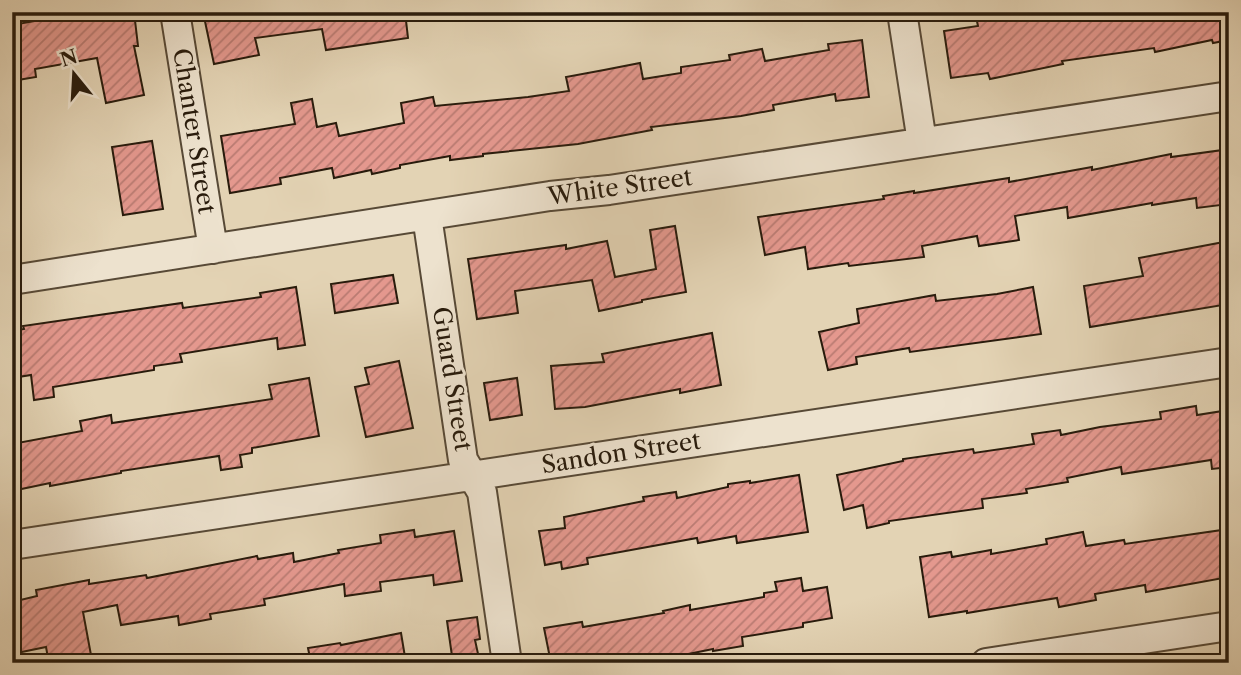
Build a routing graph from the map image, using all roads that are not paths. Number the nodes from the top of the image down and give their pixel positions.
1 (175, 12) edge
2 (902, 12) edge
3 (1229, 96) edge
4 (922, 142) junction
5 (427, 216) junction
6 (213, 249) junction
7 (12, 280) edge
8 (1229, 362) edge
9 (472, 476) junction
10 (12, 545) edge
11 (1229, 626) edge
12 (507, 663) edge
13 (988, 663) edge

1 - 6 street, Chanter Street
2 - 4 street
3 - 4 street, White Street
4 - 5 street, White Street
5 - 6 street, White Street
5 - 9 street, Guard Street
6 - 7 street, White Street
8 - 9 street, Sandon Street
9 - 10 street, Sandon Street
9 - 12 street, Guard Street
11 - 13 street

